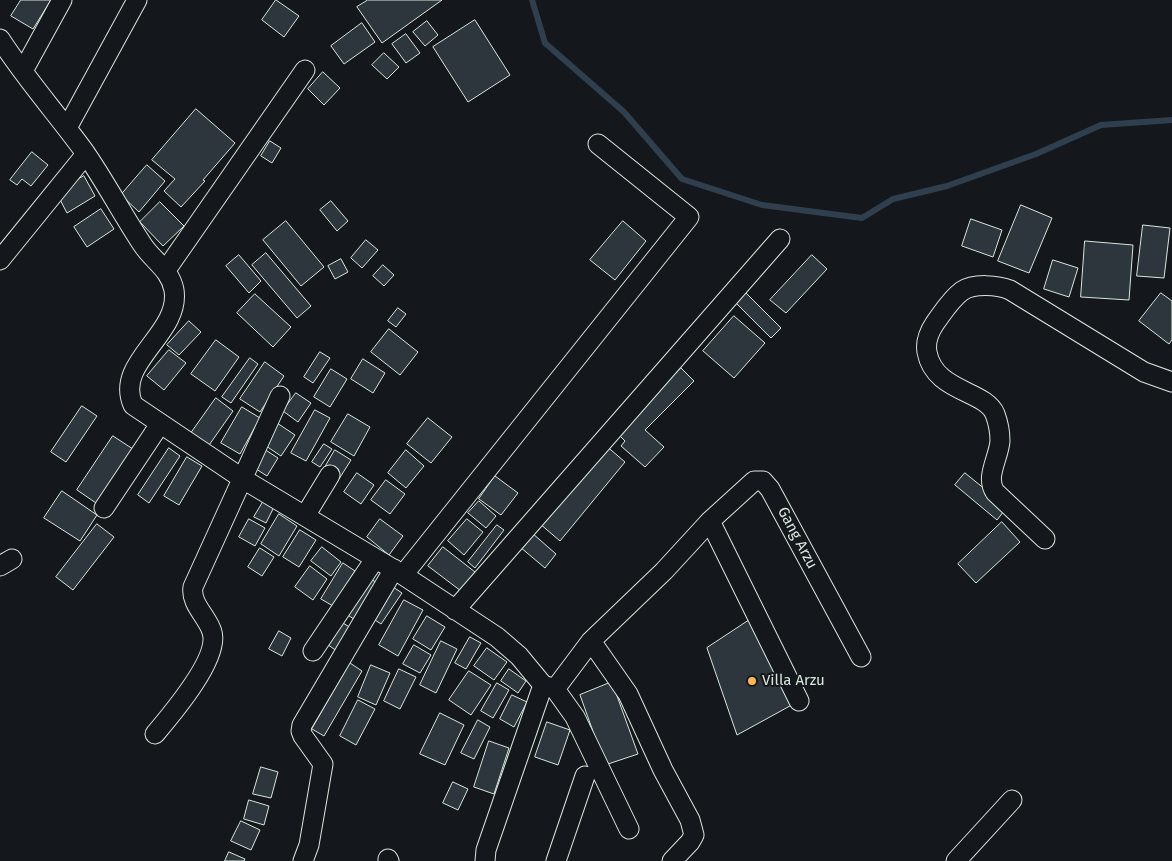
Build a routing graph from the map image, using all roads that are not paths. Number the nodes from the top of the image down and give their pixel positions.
1 (62, 0) edge
2 (136, 0) edge
3 (0, 39) edge
4 (306, 70) dead end
5 (24, 71) junction
6 (67, 128) junction
7 (598, 144) dead end
8 (86, 154) junction
9 (780, 239) dead end
10 (0, 260) edge
11 (166, 270) junction
12 (1172, 382) edge
13 (280, 396) dead end
14 (160, 424) junction
15 (330, 476) dead end
16 (243, 479) junction
17 (104, 508) dead end
18 (305, 516) junction
19 (710, 521) junction
20 (1045, 539) dead end
21 (375, 558) junction
22 (398, 572) junction
23 (455, 610) junction
24 (590, 641) junction
25 (313, 651) dead end
26 (861, 657) dead end
27 (549, 687) junction
28 (799, 702) dead end
29 (155, 734) dead end
30 (585, 776) dead end
31 (1012, 800) dead end
32 (629, 829) dead end
33 (303, 861) edge
34 (485, 861) edge
35 (556, 861) edge
36 (672, 861) edge
37 (956, 861) edge

1 - 5 street
2 - 6 street
3 - 5 street
4 - 11 street
5 - 6 street
6 - 8 street
7 - 22 street
8 - 10 street
8 - 11 street
9 - 23 street
11 - 14 street
12 - 20 street
13 - 16 street
14 - 16 street
14 - 17 street
15 - 18 street
16 - 18 street
16 - 29 street
18 - 21 street
19 - 24 street, Gang Arzu
19 - 26 street, Gang Arzu
19 - 28 street
21 - 22 street
21 - 25 street
22 - 23 street
22 - 33 street
23 - 27 street
24 - 27 street, Gang Arzu
24 - 36 street
27 - 32 street
27 - 34 street, Gang Arzu
30 - 35 street
31 - 37 street

